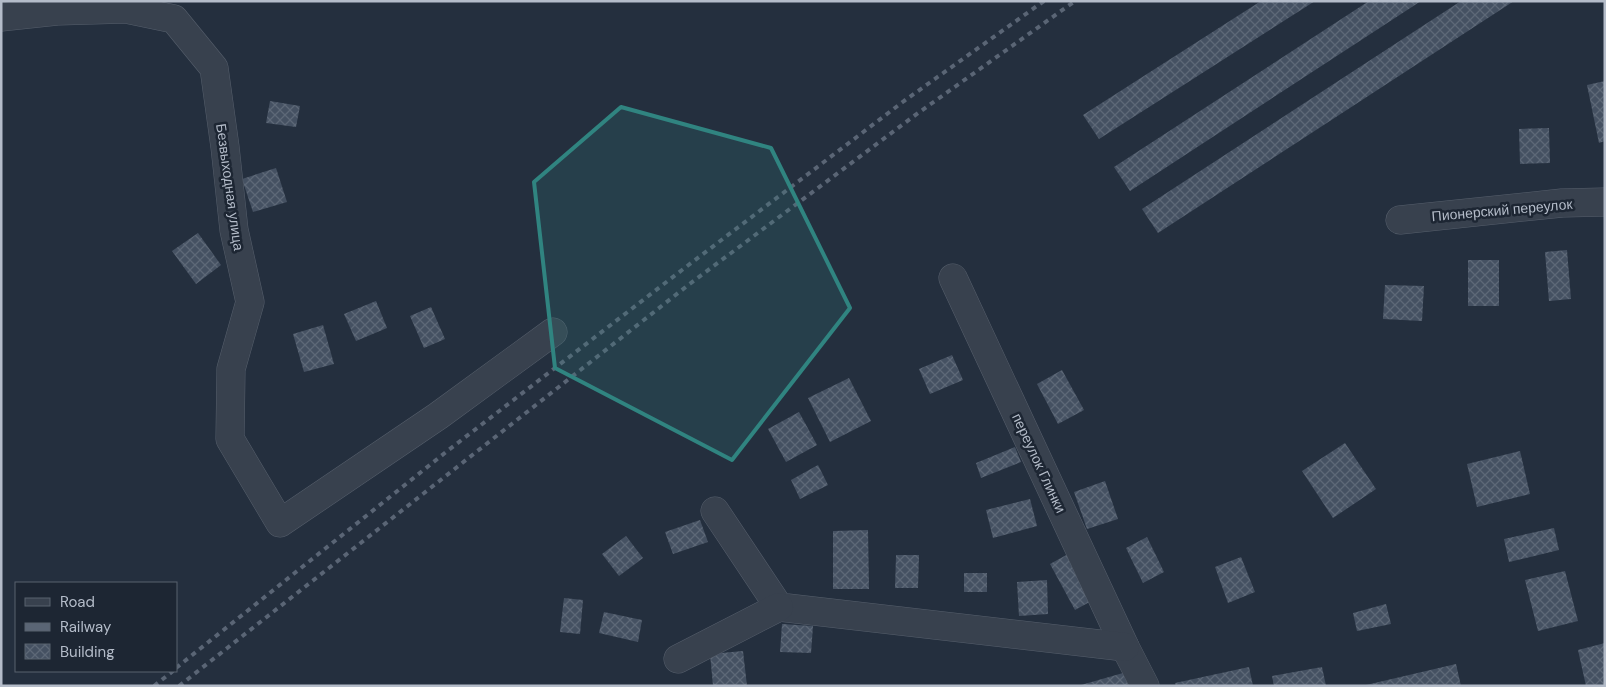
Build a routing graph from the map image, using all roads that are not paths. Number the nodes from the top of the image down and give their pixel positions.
1 (1, 17) edge
2 (1605, 202) edge
3 (1400, 220) dead end
4 (953, 278) dead end
5 (553, 332) dead end
6 (716, 511) dead end
7 (780, 607) junction
8 (1125, 647) junction
9 (678, 659) dead end
10 (1145, 686) edge

1 - 5 street, Безвыходная улица
2 - 3 street, Пионерский переулок
4 - 8 street, переулок Глинки
6 - 7 street
7 - 8 street
7 - 9 street
8 - 10 street, переулок Глинки

